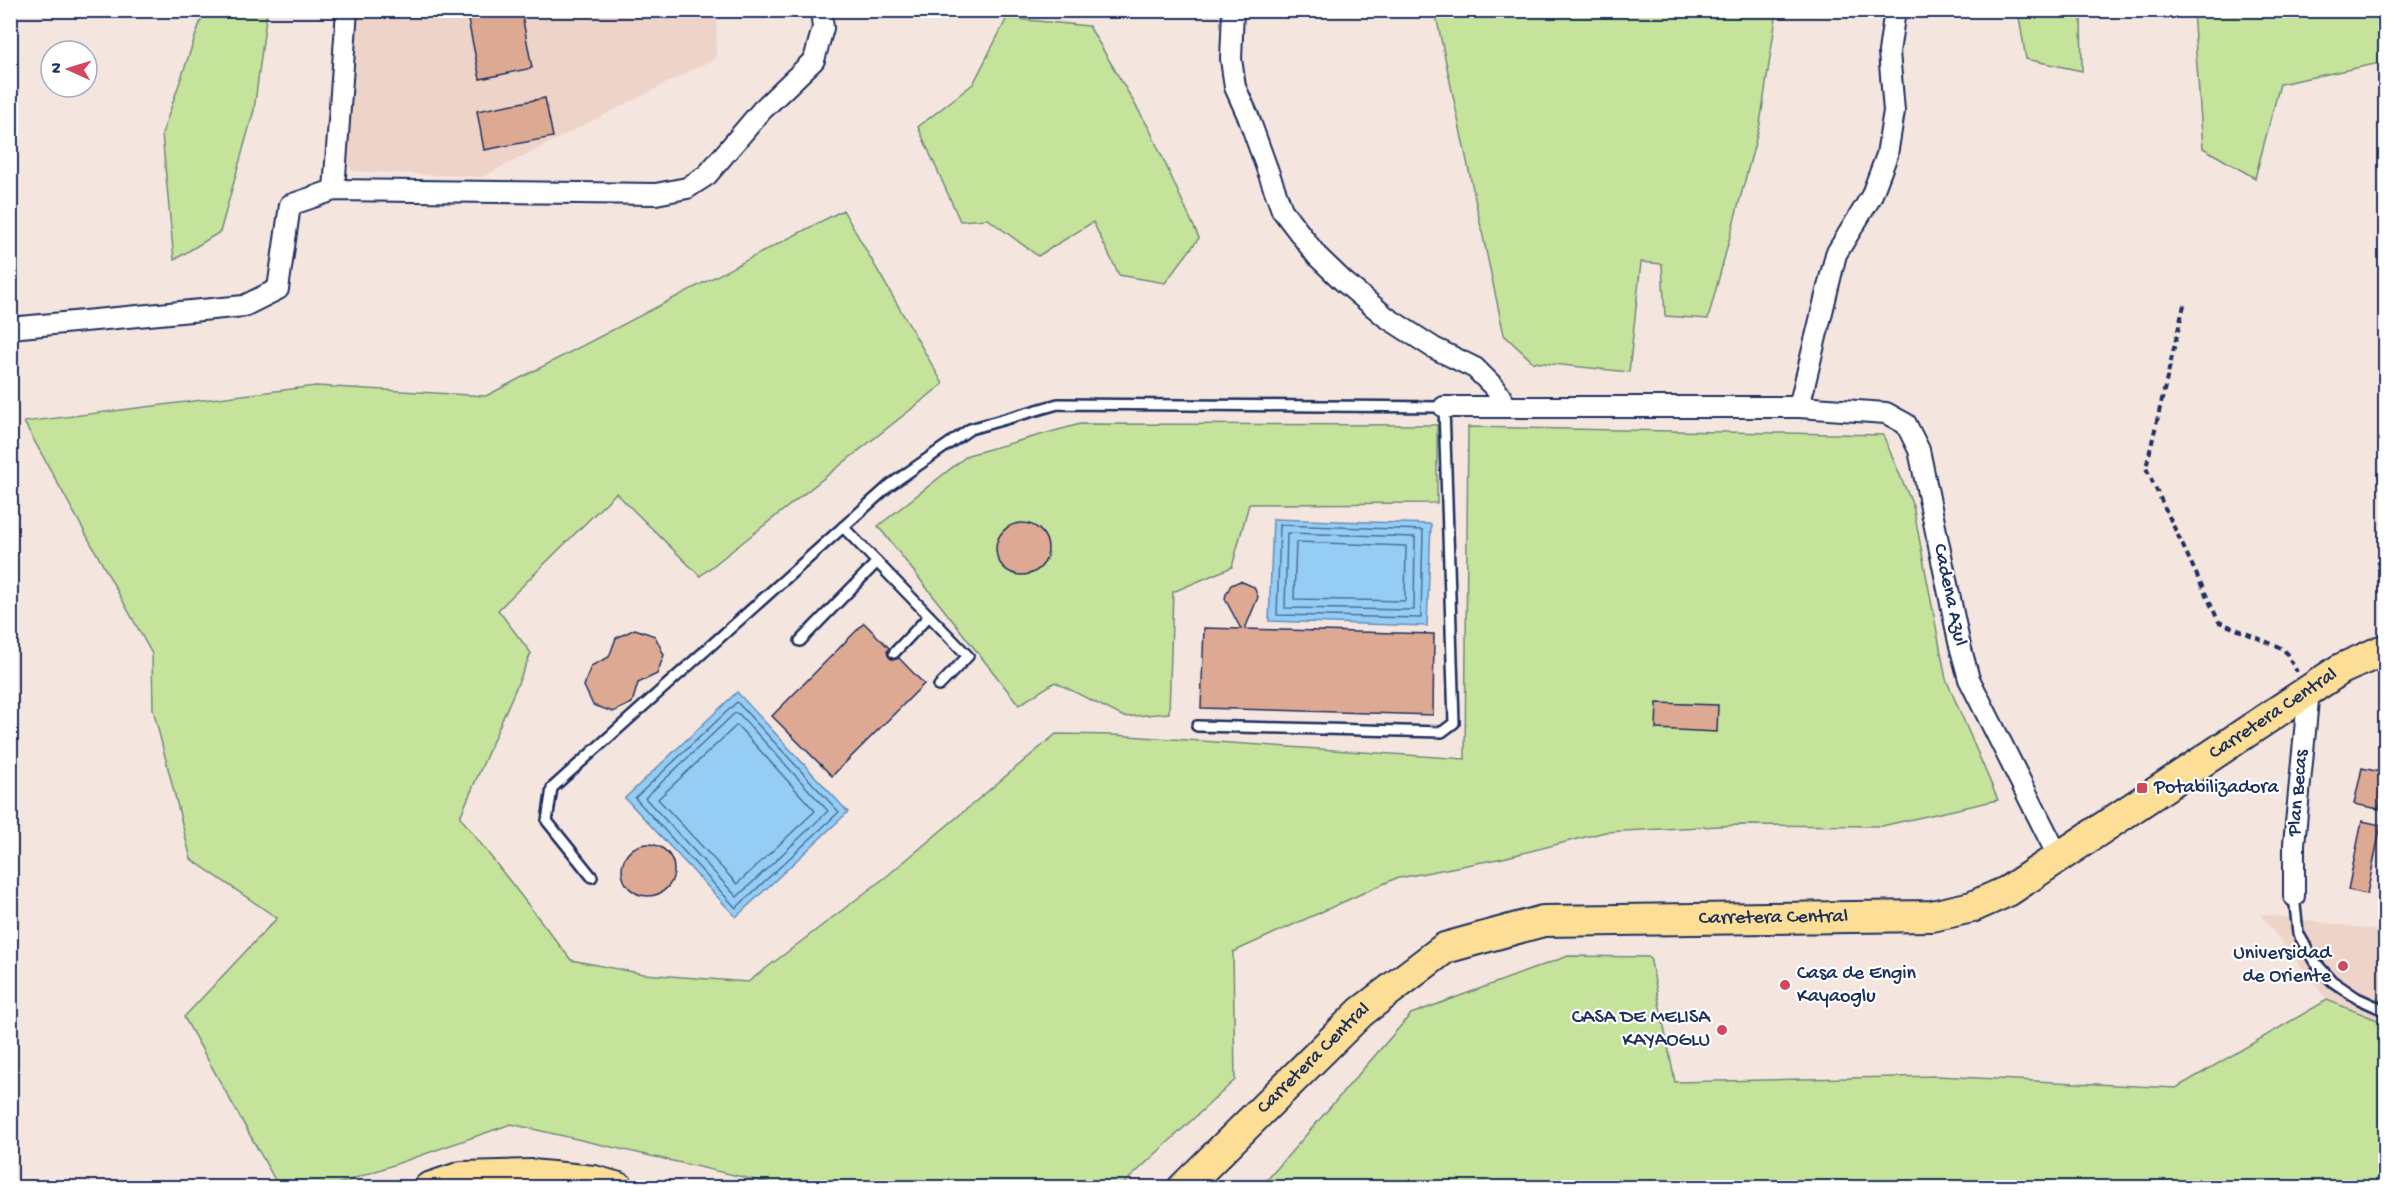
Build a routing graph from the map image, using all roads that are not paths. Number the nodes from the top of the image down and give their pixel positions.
1 (347, 10) edge
2 (820, 10) edge
3 (1233, 10) edge
4 (1894, 10) edge
5 (334, 190) junction
6 (10, 328) edge
7 (1444, 407) junction
8 (1506, 407) junction
9 (1799, 407) junction
10 (843, 527) junction
11 (877, 562) junction
12 (929, 616) junction
13 (800, 641) dead end
14 (2385, 650) edge
15 (894, 653) dead end
16 (939, 686) dead end
17 (2308, 690) junction
18 (1197, 726) dead end
19 (2059, 858) junction
20 (592, 877) dead end
21 (2294, 896) joint
22 (2385, 1011) edge
23 (429, 1188) edge
24 (619, 1188) edge
25 (1183, 1188) edge

1 - 5 street
2 - 5 street
3 - 8 street
4 - 9 street
5 - 6 street
7 - 8 street, Cadena Azul
7 - 10 lane
7 - 18 lane
8 - 9 street, Cadena Azul
9 - 19 street, Cadena Azul
10 - 11 lane
10 - 20 lane
11 - 12 lane
11 - 13 lane
12 - 15 lane
12 - 16 lane
14 - 17 main road, Carretera Central
17 - 19 main road, Carretera Central
17 - 21 street, Plan Becas
19 - 25 main road, Carretera Central
21 - 22 lane
23 - 24 main road

